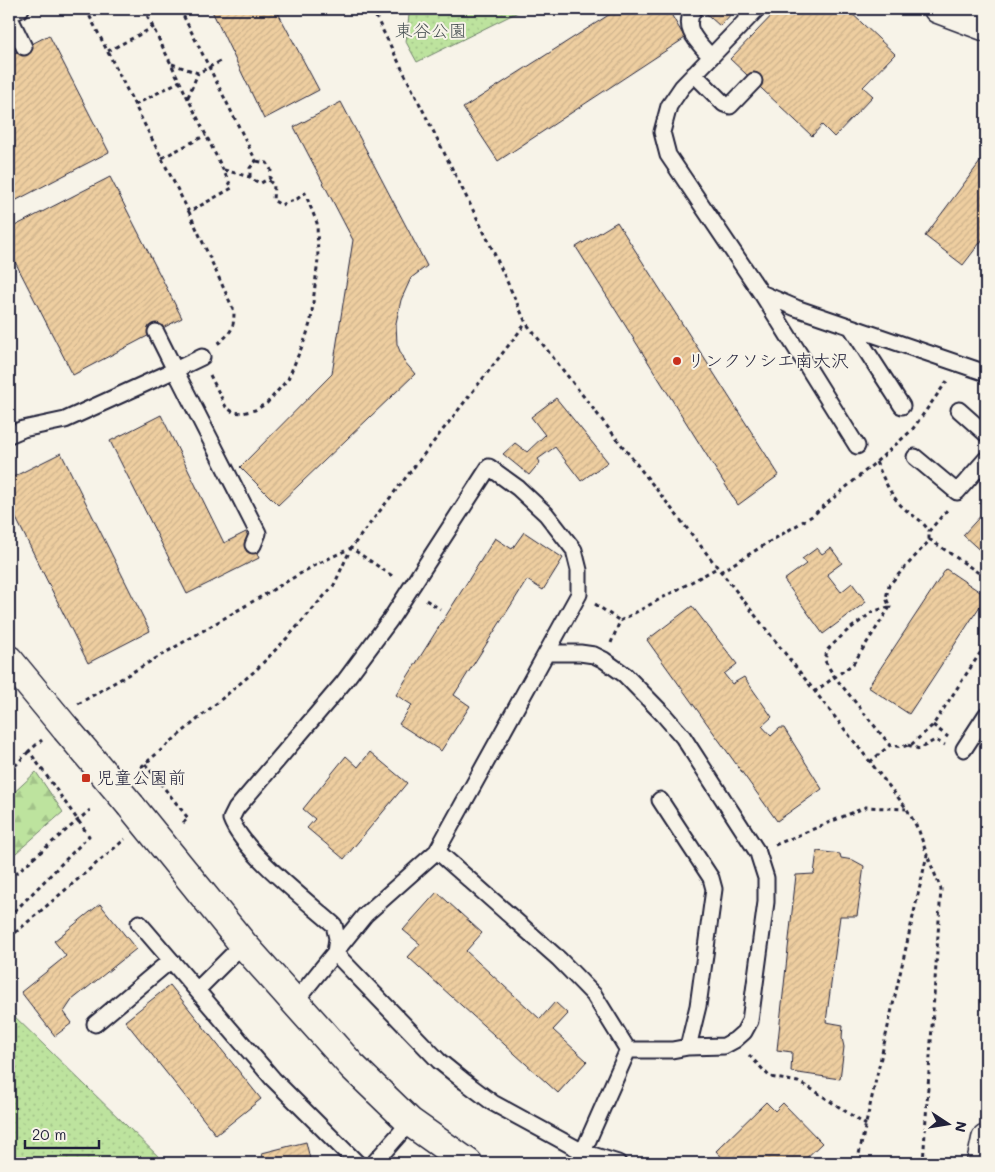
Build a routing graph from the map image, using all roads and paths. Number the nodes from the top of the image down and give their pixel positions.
1 (21, 9) edge
2 (86, 9) edge
3 (144, 9) edge
4 (180, 9) edge
5 (372, 9) edge
6 (694, 9) edge
7 (757, 9) edge
8 (938, 9) edge
9 (9, 15) edge
10 (154, 27) junction
11 (986, 27) edge
12 (24, 48) dead end
13 (108, 51) junction
14 (711, 57) junction
15 (223, 60) dead end
16 (172, 64) junction
17 (209, 67) junction
18 (198, 72) junction
19 (694, 74) junction
20 (180, 81) junction
21 (754, 81) dead end
22 (188, 98) junction
23 (135, 105) junction
24 (206, 135) junction
25 (162, 158) junction
26 (256, 161) junction
27 (224, 170) junction
28 (250, 177) junction
29 (268, 180) junction
30 (189, 212) junction
31 (761, 292) junction
32 (526, 323) junction
33 (851, 327) junction
34 (156, 332) dead end
35 (202, 357) junction
36 (959, 364) junction
37 (175, 370) junction
38 (986, 373) edge
39 (902, 406) dead end
40 (959, 410) dead end
41 (986, 434) edge
42 (9, 435) edge
43 (857, 446) dead end
44 (916, 457) dead end
45 (986, 459) edge
46 (876, 462) junction
47 (950, 508) dead end
48 (929, 531) junction
49 (929, 539) junction
50 (253, 545) dead end
51 (351, 548) junction
52 (717, 568) junction
53 (720, 572) junction
54 (986, 578) edge
55 (400, 581) dead end
56 (579, 594) junction
57 (890, 607) junction
58 (986, 644) edge
59 (547, 652) junction
60 (9, 660) edge
61 (834, 676) junction
62 (814, 692) junction
63 (78, 704) dead end
64 (986, 715) edge
65 (55, 734) junction
66 (890, 745) junction
67 (908, 745) junction
68 (964, 749) joint
69 (29, 751) junction
70 (870, 762) junction
71 (145, 764) junction
72 (141, 767) dead end
73 (9, 781) edge
74 (660, 800) dead end
75 (907, 809) junction
76 (90, 810) dead end
77 (78, 819) junction
78 (178, 827) dead end
79 (126, 838) dead end
80 (437, 851) junction
81 (758, 853) junction
82 (927, 855) junction
83 (9, 879) edge
84 (9, 916) edge
85 (139, 923) dead end
86 (9, 938) edge
87 (243, 944) junction
88 (335, 953) junction
89 (171, 960) junction
90 (197, 990) junction
91 (294, 1003) junction
92 (95, 1024) dead end
93 (735, 1040) junction
94 (688, 1047) junction
95 (628, 1050) junction
96 (410, 1122) junction
97 (866, 1124) junction
98 (986, 1139) edge
99 (580, 1158) edge
100 (357, 1163) edge
101 (374, 1163) edge
102 (468, 1163) edge
103 (618, 1163) edge
104 (857, 1163) edge
105 (923, 1163) edge
106 (981, 1163) edge

1 - 9 lane
2 - 13 path
3 - 10 path
4 - 17 path
5 - 32 path
6 - 14 lane
7 - 14 lane
8 - 11 street
9 - 12 lane
10 - 13 path
10 - 16 path
13 - 23 path
14 - 19 lane
15 - 17 path
16 - 18 path
16 - 20 path
17 - 18 path
17 - 26 path
18 - 22 path
19 - 21 lane
19 - 31 lane
20 - 22 path
20 - 23 path
22 - 24 path
23 - 25 path
24 - 25 path
24 - 27 path
25 - 30 path
26 - 28 path
26 - 29 path
27 - 28 path
27 - 30 path
28 - 29 path
29 - 35 path
30 - 35 path
31 - 33 lane
31 - 43 lane
32 - 51 path
32 - 52 path
33 - 36 lane
33 - 39 lane
34 - 37 lane
35 - 37 lane
36 - 38 lane
36 - 46 path
37 - 42 lane
37 - 50 lane
40 - 41 lane
44 - 45 lane
46 - 48 path
46 - 53 path
47 - 48 path
48 - 49 path
49 - 54 path
49 - 57 path
51 - 55 path
51 - 63 path
51 - 71 path
52 - 53 path
52 - 56 path
53 - 62 path
56 - 59 lane
56 - 88 lane
57 - 61 path
57 - 61 path
58 - 67 path
59 - 80 lane
59 - 81 lane
60 - 65 street
61 - 62 path
61 - 66 path
62 - 70 path
64 - 68 lane
65 - 69 path
65 - 87 street, bridge
66 - 67 path
66 - 70 path
67 - 68 path
69 - 73 path
69 - 77 path
70 - 75 path
71 - 72 path
71 - 78 path
74 - 94 lane
75 - 81 path
75 - 82 path
76 - 77 path
77 - 83 path
77 - 84 path
79 - 86 path
80 - 88 lane
80 - 95 lane
81 - 93 lane
82 - 97 path
82 - 105 path
85 - 89 lane
87 - 90 lane
87 - 91 street
88 - 91 lane
88 - 99 lane
89 - 90 lane
89 - 92 lane
90 - 100 lane
91 - 96 street
93 - 94 lane
93 - 97 path
94 - 95 lane
95 - 99 lane
96 - 101 lane
96 - 102 street
97 - 104 path
98 - 106 street
99 - 103 lane

